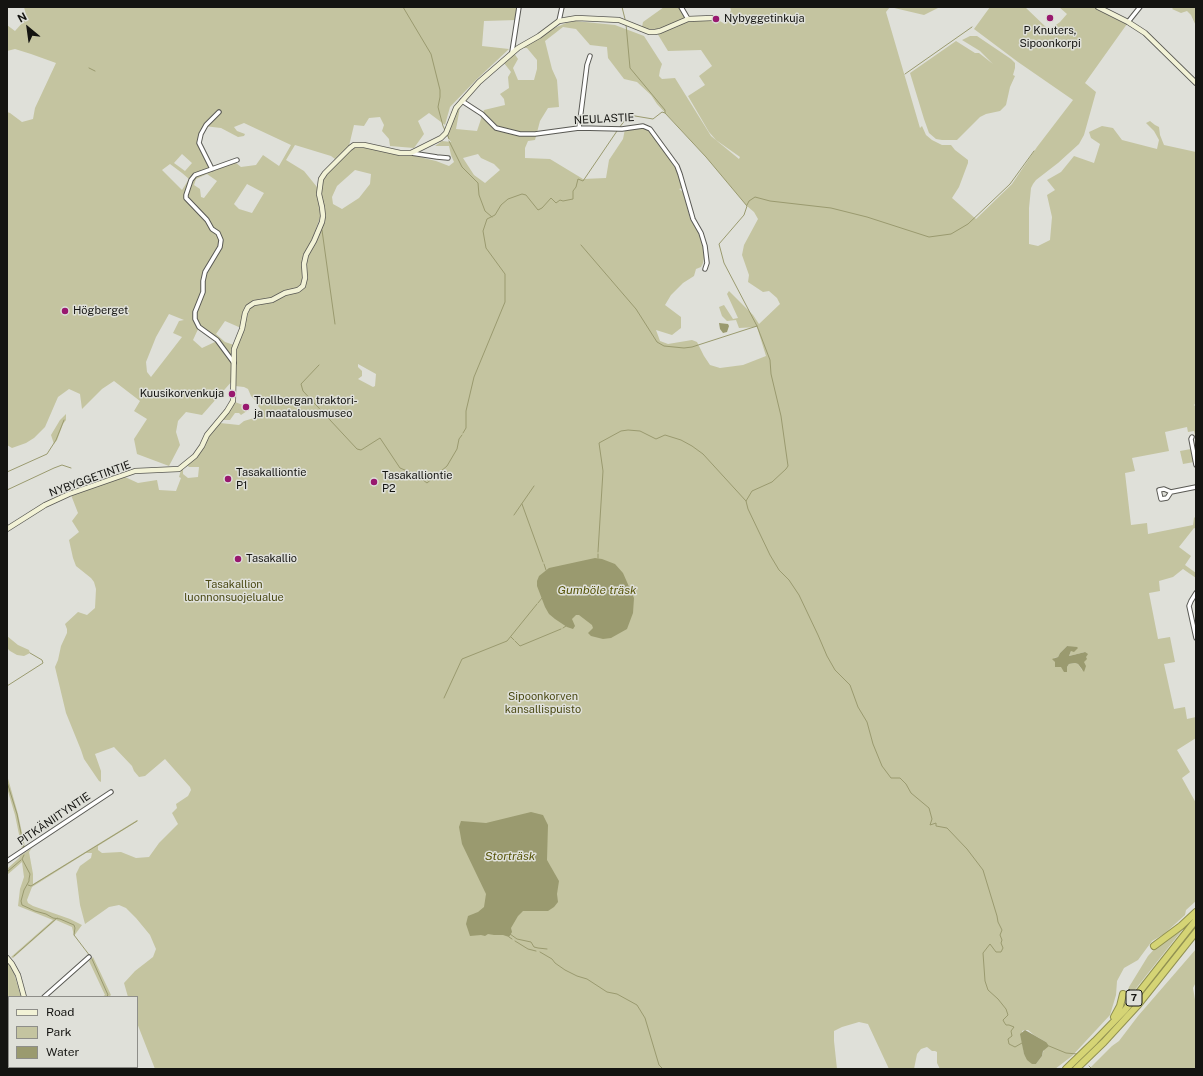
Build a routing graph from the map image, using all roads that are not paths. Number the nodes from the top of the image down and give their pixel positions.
1 (519, 7) edge
2 (562, 7) edge
3 (681, 7) edge
4 (1098, 7) edge
5 (1140, 7) edge
6 (712, 18) dead end
7 (688, 20) junction
8 (559, 21) junction
9 (1128, 22) junction
10 (512, 52) junction
11 (590, 56) dead end
12 (1196, 83) edge
13 (462, 101) junction
14 (219, 112) dead end
15 (579, 128) junction
16 (411, 153) junction
17 (448, 158) dead end
18 (237, 160) dead end
19 (212, 169) junction
20 (705, 269) dead end
21 (234, 363) junction
22 (1192, 437) dead end
23 (1196, 465) edge
24 (1196, 487) edge
25 (1171, 492) dead end
26 (7, 529) edge
27 (1196, 593) edge
28 (1196, 638) edge
29 (111, 792) dead end
30 (7, 861) edge
31 (1196, 912) edge
32 (1196, 920) edge
33 (1196, 932) edge
34 (1154, 946) dead end
35 (89, 957) dead end
36 (7, 958) edge
37 (1123, 994) dead end
38 (24, 996) edge
39 (45, 996) edge
40 (1107, 1028) junction
41 (1066, 1069) edge
42 (1076, 1069) edge

1 - 10 street
2 - 8 street
3 - 7 street
4 - 9 street
5 - 9 street
6 - 7 street
7 - 8 street
8 - 10 street
9 - 12 street
10 - 13 street
11 - 15 street
13 - 15 street, NEULASTIE
13 - 16 street
14 - 19 street
15 - 20 street, NEULASTIE
16 - 17 street
16 - 21 street, NYBYGGETINTIE
18 - 19 street
19 - 21 street
21 - 26 street, NYBYGGETINTIE
22 - 23 street
24 - 25 street
27 - 28 street
29 - 30 street, PITKÄNIITYNTIE
31 - 34 highway
32 - 40 highway, 7
33 - 42 highway, 7
35 - 39 street
36 - 38 street
37 - 40 highway
40 - 41 highway, 7

